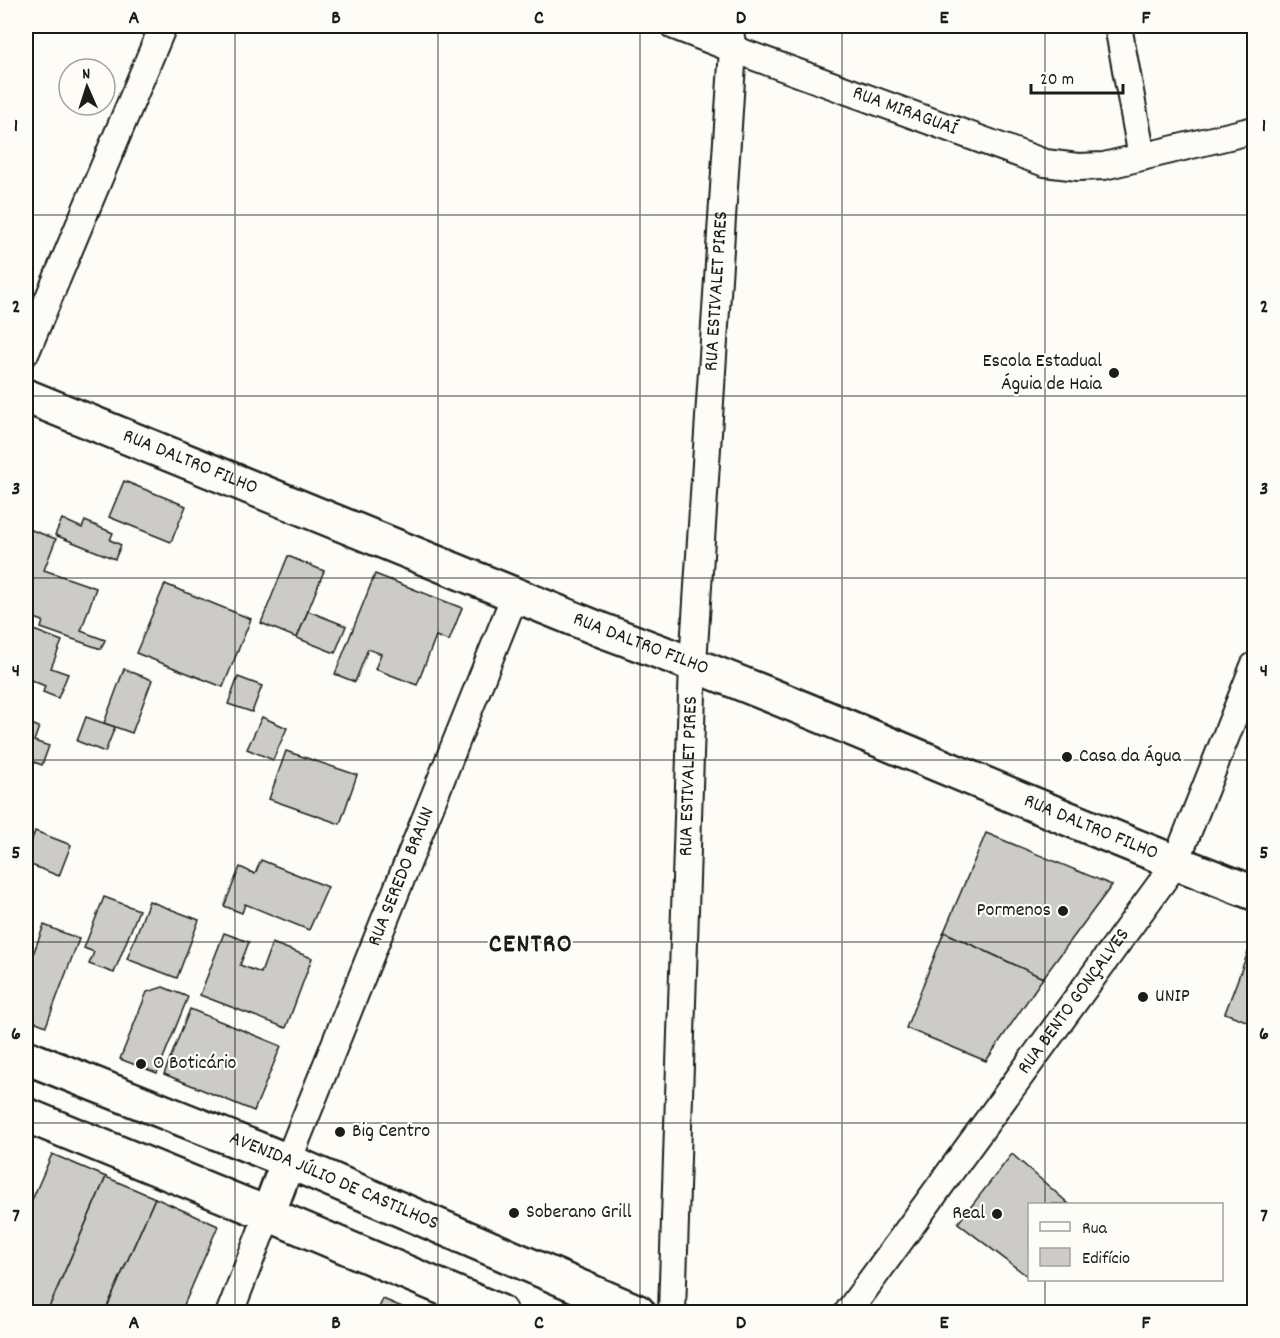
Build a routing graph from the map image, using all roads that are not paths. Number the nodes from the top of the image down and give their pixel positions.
1 (163, 26) edge
2 (674, 26) edge
3 (1118, 26) edge
4 (731, 38) edge
5 (1254, 130) edge
6 (1142, 158) junction
7 (26, 352) edge
8 (26, 396) edge
9 (515, 595) junction
10 (693, 663) junction
11 (1254, 666) edge
12 (1175, 864) junction
13 (1254, 893) edge
14 (26, 1057) edge
15 (26, 1115) edge
16 (288, 1161) junction
17 (268, 1214) junction
18 (230, 1312) edge
19 (500, 1312) edge
20 (638, 1312) edge
21 (672, 1312) edge
22 (848, 1312) edge

1 - 7 street
2 - 4 street, RUA MIRAGUAÍ
3 - 6 street
4 - 6 street, RUA MIRAGUAÍ
4 - 10 street, RUA ESTIVALET PIRES
5 - 6 street, RUA MIRAGUAÍ
8 - 9 street, RUA DALTRO FILHO
9 - 10 street, RUA DALTRO FILHO
9 - 16 street, RUA SEREDO BRAUN
10 - 12 street, RUA DALTRO FILHO
10 - 21 street, RUA ESTIVALET PIRES
11 - 12 street, RUA BENTO GONÇALVES
12 - 13 street, RUA DALTRO FILHO
12 - 22 street, RUA BENTO GONÇALVES
14 - 16 street, AVENIDA JÚLIO DE CASTILHOS
15 - 17 street
16 - 17 street
16 - 20 street, AVENIDA JÚLIO DE CASTILHOS
17 - 18 street
17 - 19 street

